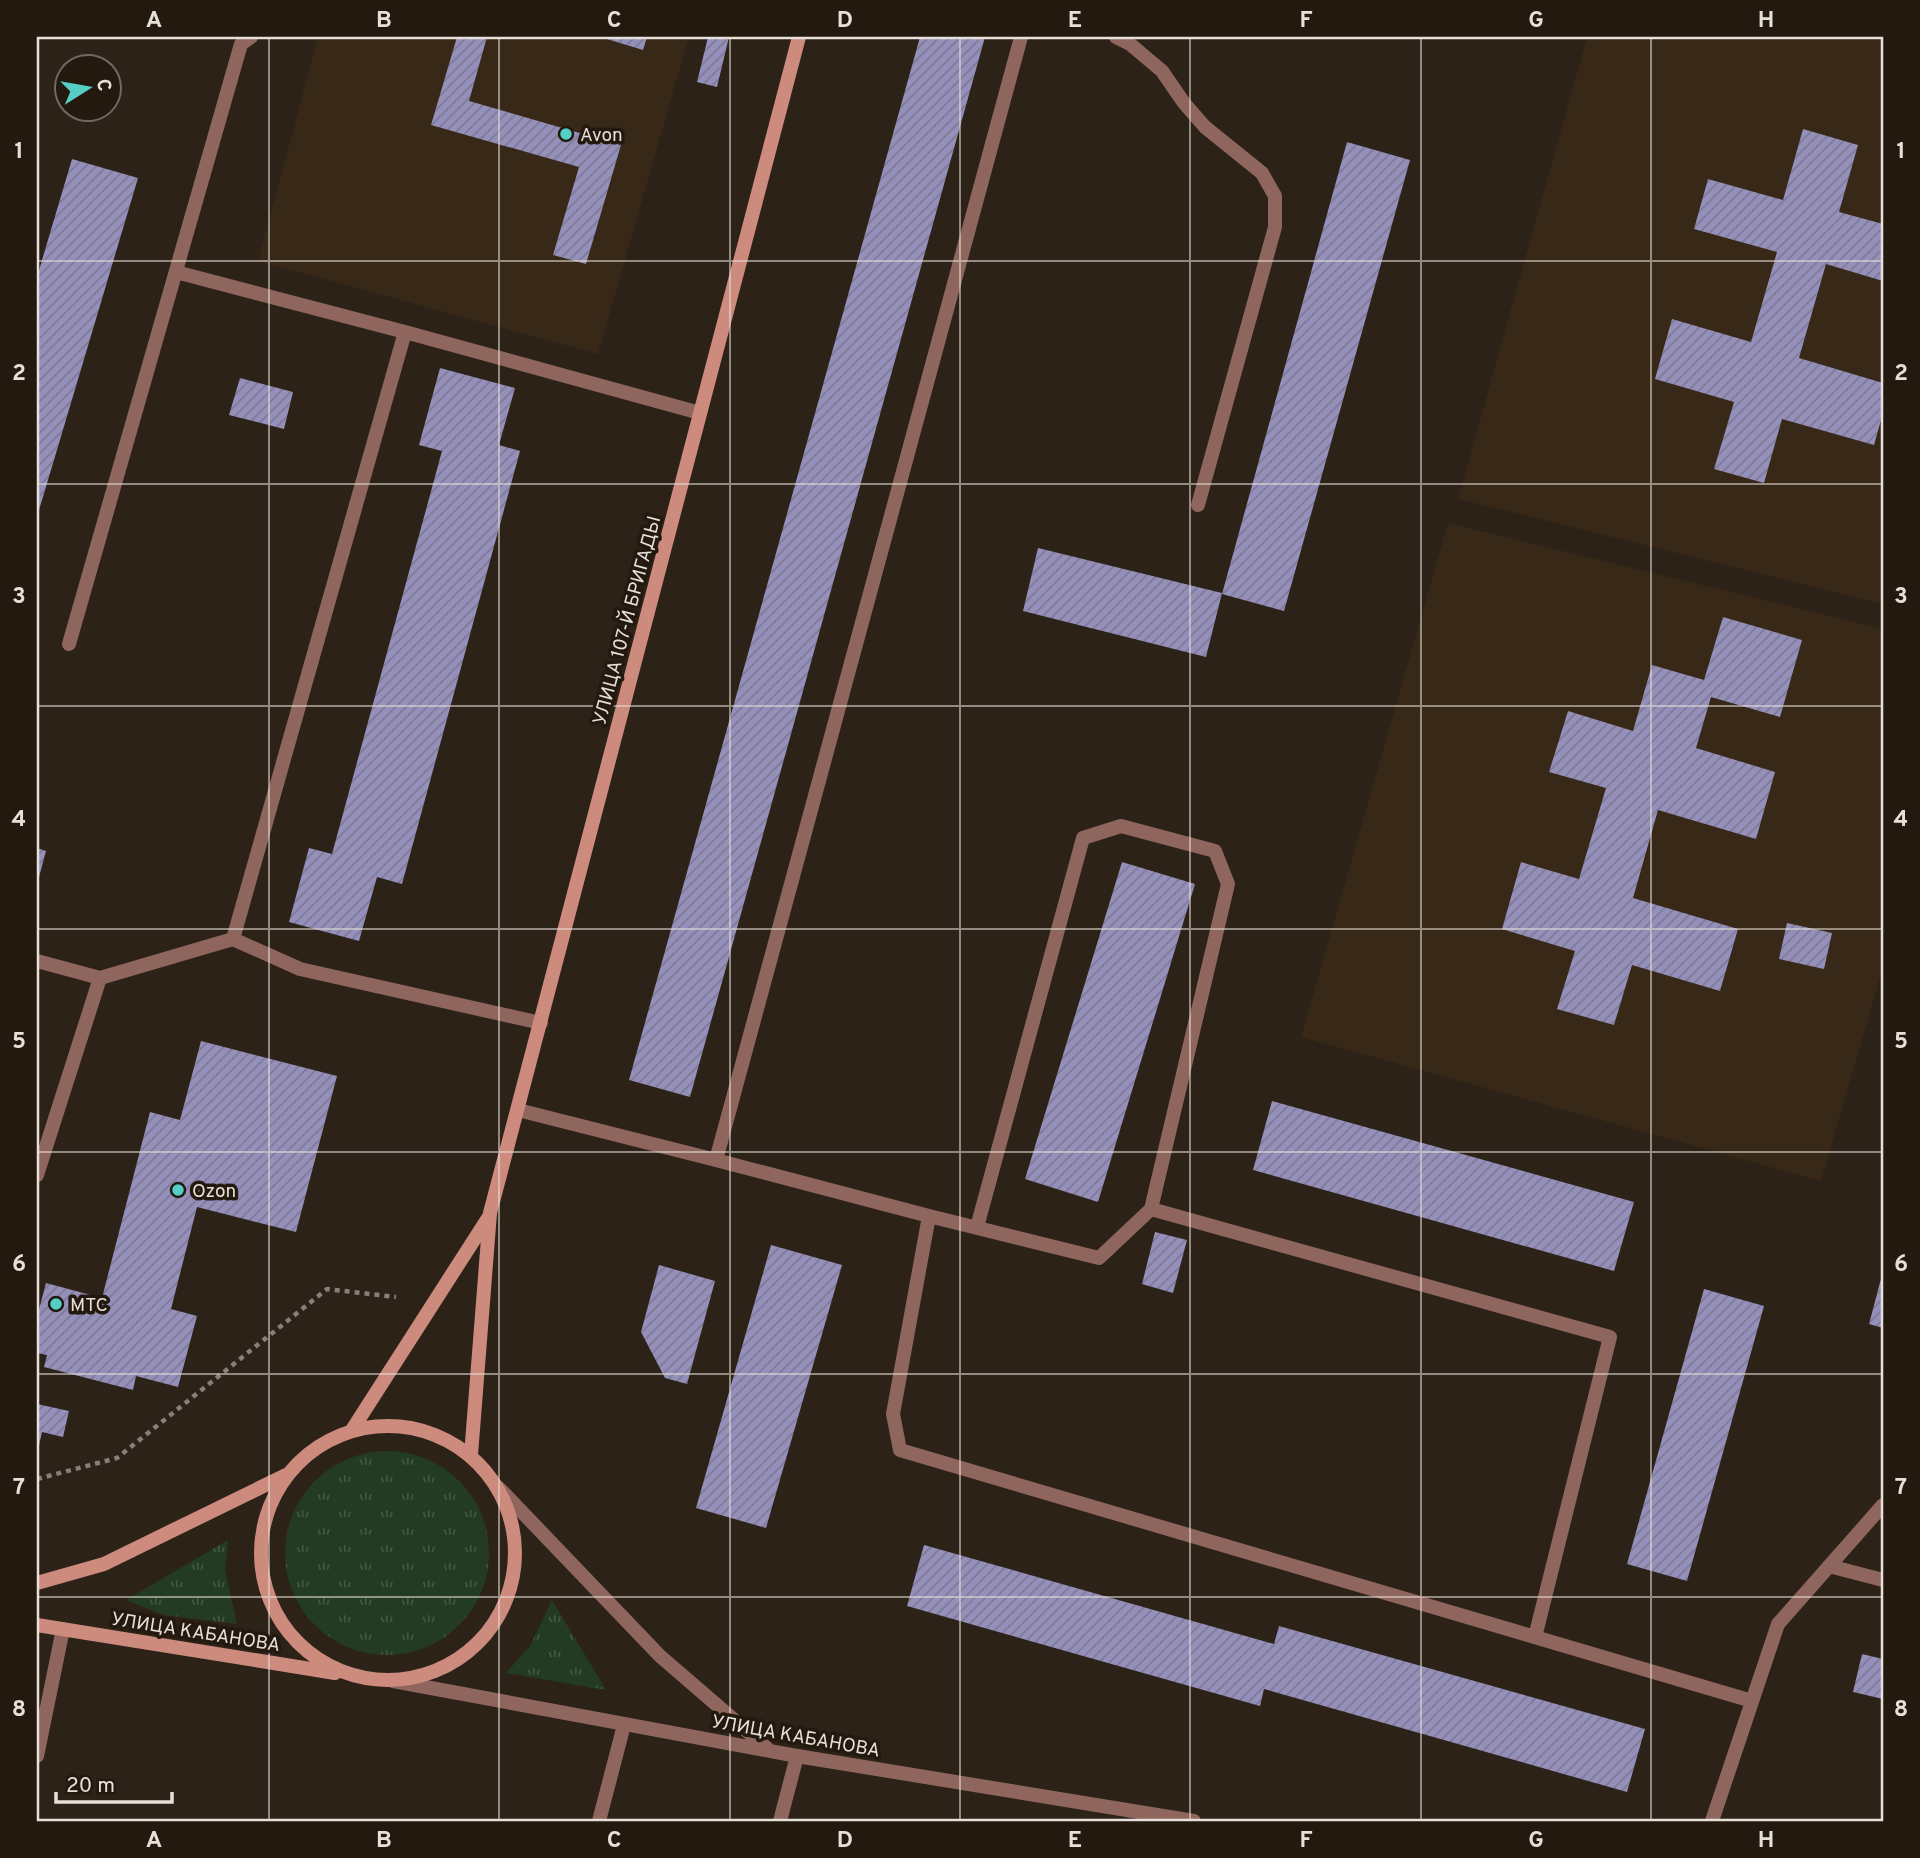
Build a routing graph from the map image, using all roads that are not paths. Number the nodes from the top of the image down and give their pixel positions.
1 (251, 37) edge
2 (799, 37) edge
3 (1021, 37) edge
4 (1116, 37) edge
5 (176, 272) junction
6 (405, 332) junction
7 (700, 413) junction
8 (1198, 505) dead end
9 (69, 644) dead end
10 (233, 939) junction
11 (37, 961) edge
12 (100, 978) junction
13 (541, 1023) junction
14 (518, 1111) junction
15 (716, 1160) junction
16 (37, 1175) edge
17 (1151, 1209) junction
18 (490, 1213) junction
19 (929, 1216) junction
20 (977, 1227) junction
21 (352, 1430) junction
22 (471, 1455) junction
23 (286, 1475) junction
24 (499, 1488) junction
25 (1883, 1505) edge
26 (1829, 1566) junction
27 (1883, 1580) edge
28 (37, 1584) edge
29 (37, 1625) edge
30 (62, 1629) junction
31 (1535, 1637) junction
32 (350, 1675) junction
33 (393, 1681) junction
34 (1752, 1701) junction
35 (624, 1725) junction
36 (770, 1751) junction
37 (37, 1756) edge
38 (797, 1756) junction
39 (599, 1821) edge
40 (780, 1821) edge
41 (1194, 1821) edge
42 (1712, 1821) edge

1 - 5 street
2 - 7 main road, УЛИЦА 107-Й БРИГАДЫ
3 - 15 street
4 - 8 street
5 - 6 street
5 - 9 street
6 - 7 street
6 - 10 street
7 - 13 main road, УЛИЦА 107-Й БРИГАДЫ
10 - 12 street
10 - 13 street
11 - 12 street
12 - 16 street
13 - 14 main road, УЛИЦА 107-Й БРИГАДЫ
14 - 15 street
14 - 18 main road, УЛИЦА 107-Й БРИГАДЫ
15 - 19 street
17 - 20 street
17 - 20 street
17 - 31 street
18 - 21 main road
18 - 22 main road
19 - 20 street
19 - 31 street
21 - 22 main road
21 - 23 main road
22 - 24 main road
23 - 28 main road
23 - 32 main road
24 - 33 main road
24 - 36 street
25 - 26 street
26 - 27 street
26 - 34 street
29 - 30 main road, УЛИЦА КАБАНОВА
30 - 32 main road, УЛИЦА КАБАНОВА
30 - 37 street
31 - 34 street
32 - 33 main road
33 - 35 street, УЛИЦА КАБАНОВА
34 - 42 street
35 - 36 street, УЛИЦА КАБАНОВА
35 - 39 street
36 - 38 street, УЛИЦА КАБАНОВА
38 - 40 street
38 - 41 street, УЛИЦА КАБАНОВА

